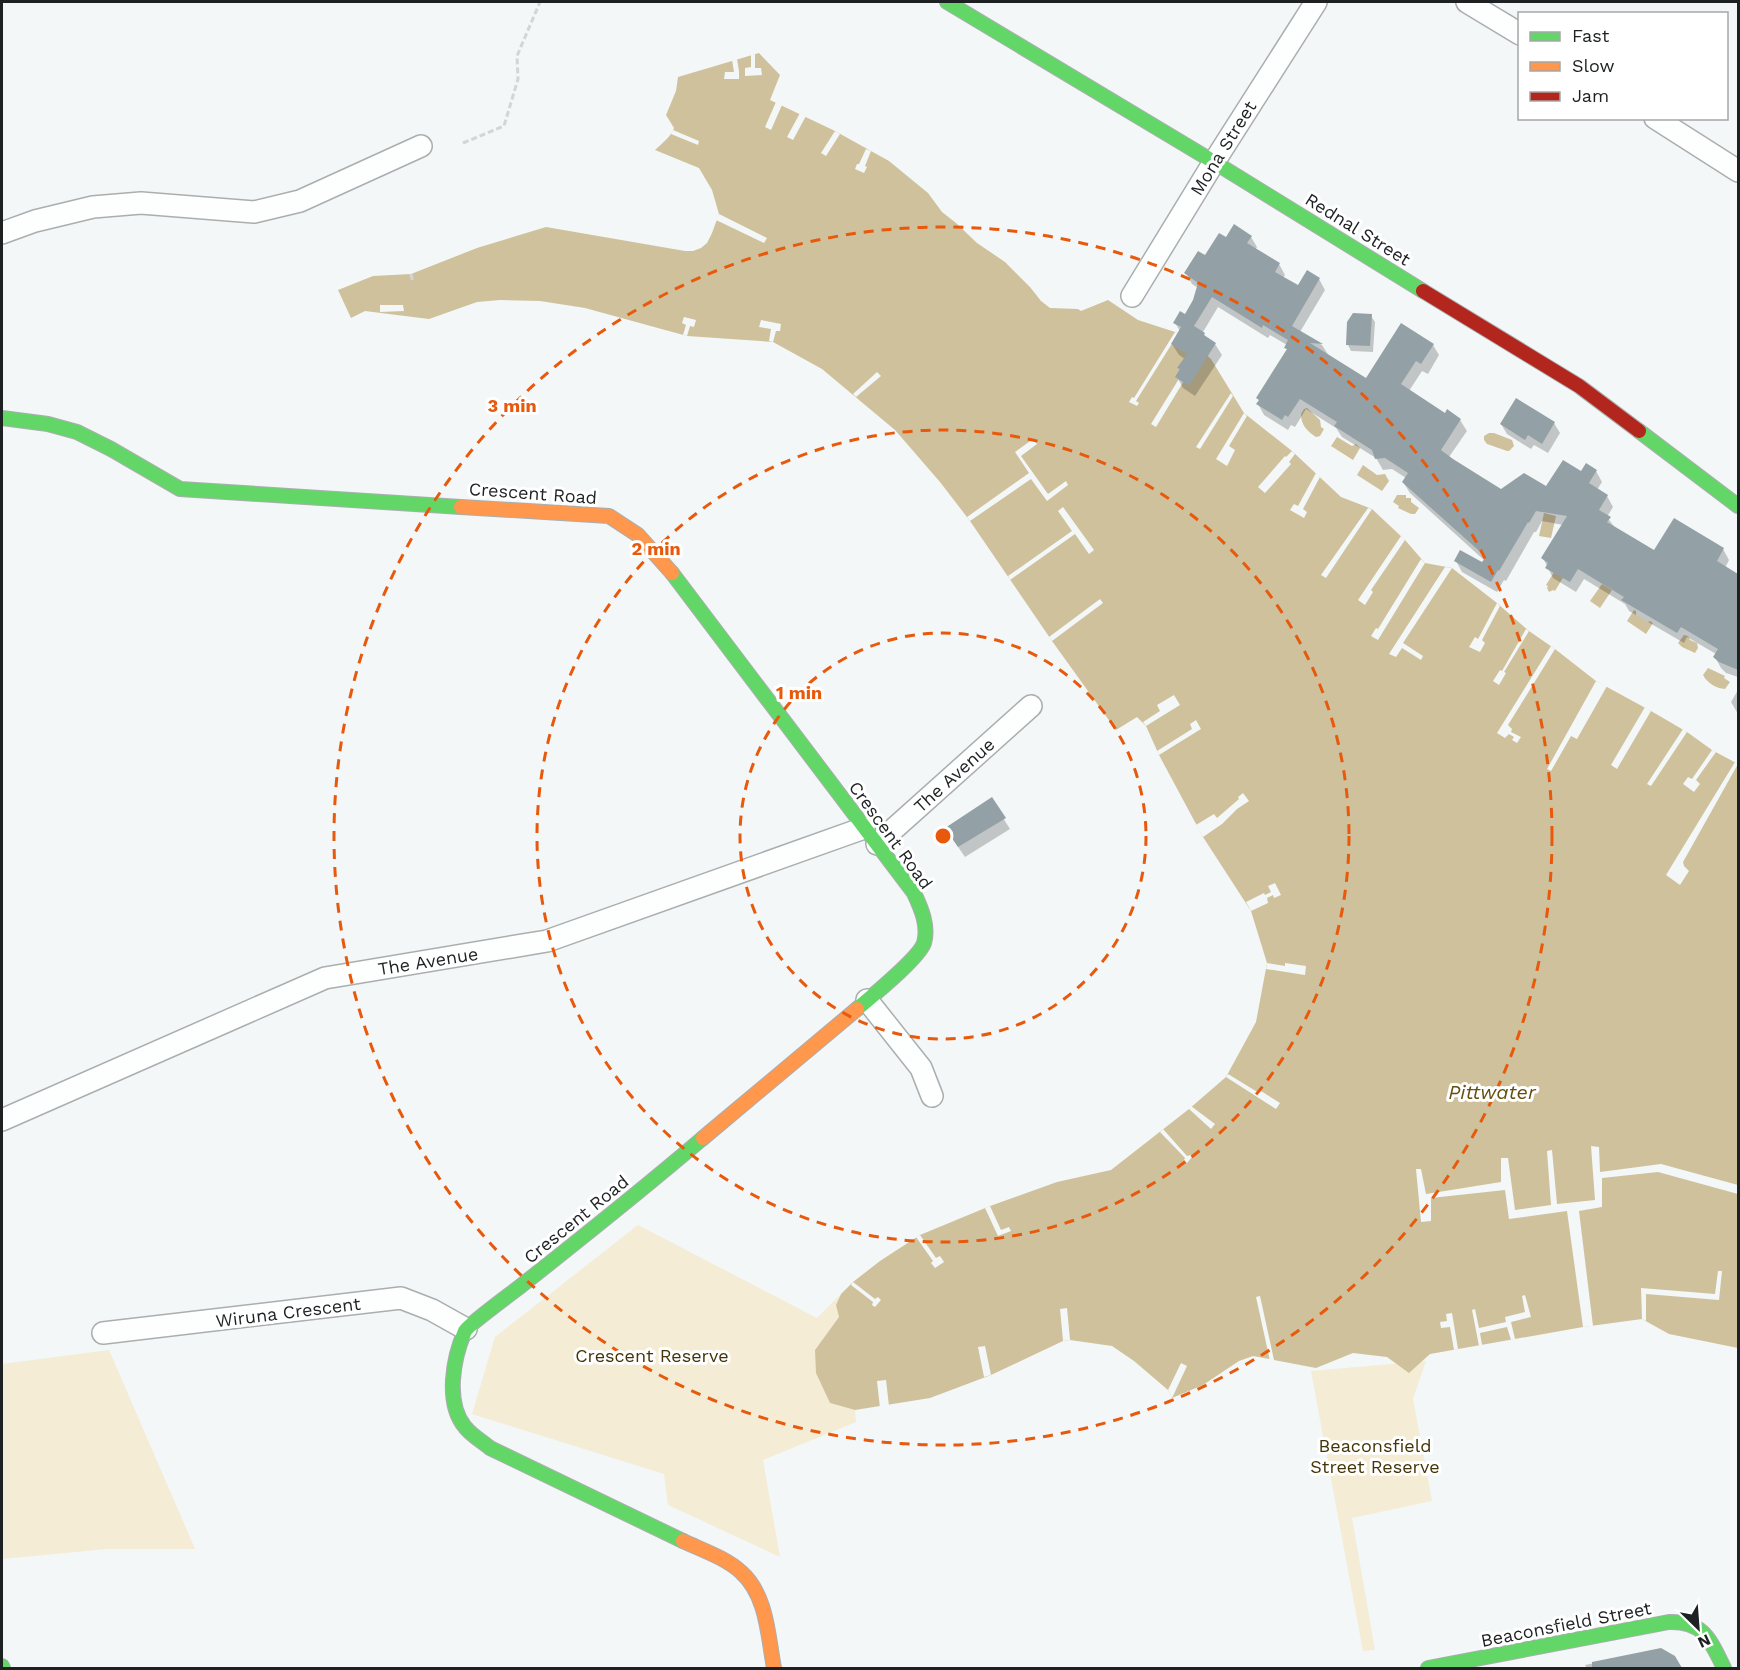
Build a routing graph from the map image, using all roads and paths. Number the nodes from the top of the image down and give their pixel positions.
1 (540, 2) edge
2 (947, 2) edge
3 (1316, 2) edge
4 (1467, 2) edge
5 (1518, 33) edge
6 (1658, 120) edge
7 (463, 143) dead end
8 (421, 146) dead end
9 (1214, 162) junction
10 (1738, 171) edge
11 (2, 233) edge
12 (411, 274) dead end
13 (413, 283) dead end
14 (1132, 296) dead end
15 (2, 418) edge
16 (1738, 506) edge
17 (1032, 706) dead end
18 (871, 836) junction
19 (867, 1000) junction
20 (932, 1096) dead end
21 (2, 1120) edge
22 (466, 1329) junction
23 (103, 1333) dead end
24 (774, 1668) edge
25 (1428, 1668) edge
26 (1724, 1668) edge

1 - 7 path
2 - 9 street, Rednal Street
3 - 9 street, Mona Street
4 - 5 street
6 - 10 street
8 - 11 street
9 - 14 street, Mona Street
9 - 16 street, Rednal Street
12 - 13 path
15 - 18 street, Crescent Road
17 - 18 street, The Avenue
18 - 19 street, Crescent Road
18 - 21 street, The Avenue
19 - 20 street
19 - 22 street, Crescent Road
22 - 23 street, Wiruna Crescent
22 - 24 street
25 - 26 street, Beaconsfield Street

